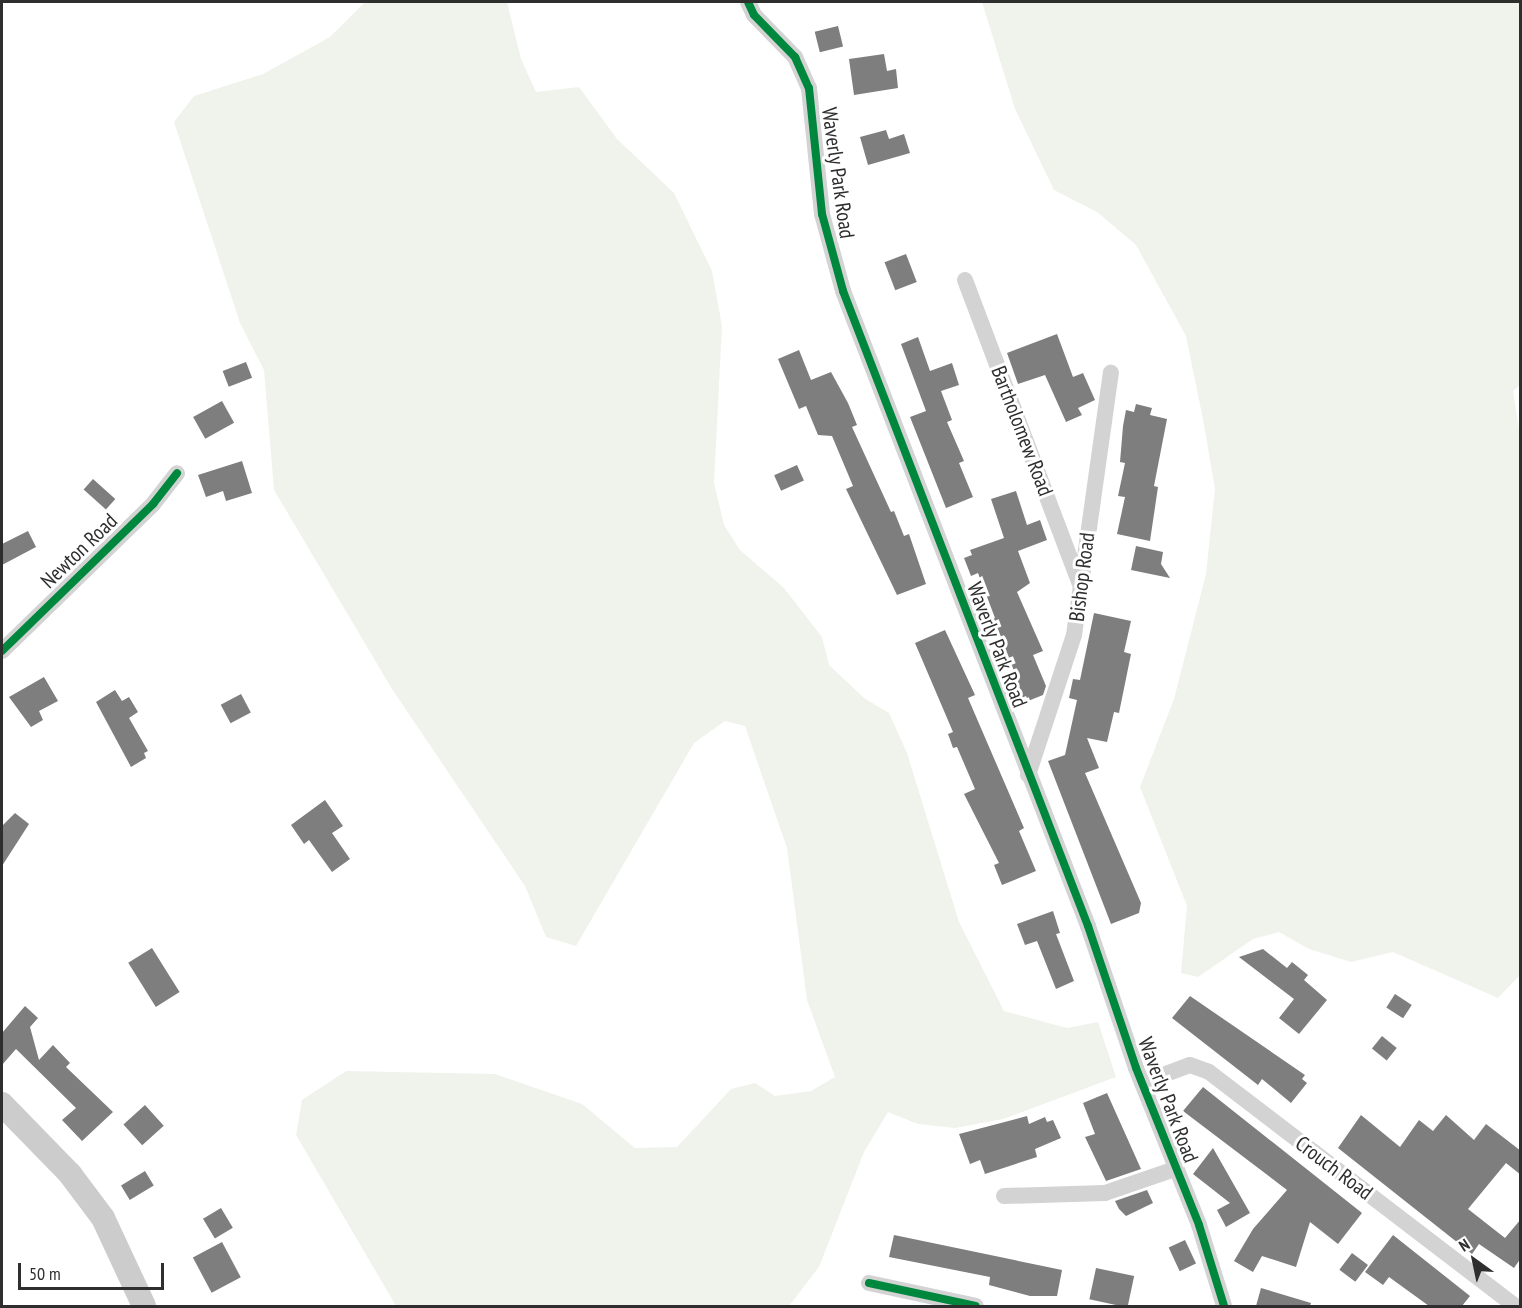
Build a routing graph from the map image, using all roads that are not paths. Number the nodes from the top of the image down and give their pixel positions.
1 (748, 2) edge
2 (965, 280) dead end
3 (1111, 373) dead end
4 (177, 473) dead end
5 (1080, 583) junction
6 (2, 651) edge
7 (1028, 775) junction
8 (1142, 1083) junction
9 (2, 1104) edge
10 (1175, 1169) junction
11 (1004, 1196) dead end
12 (869, 1283) dead end
13 (144, 1306) edge
14 (976, 1306) edge
15 (1224, 1306) edge
16 (1515, 1306) edge

1 - 7 street, Waverly Park Road
2 - 5 street, Bartholomew Road
3 - 5 street, Bishop Road
4 - 6 street, Newton Road
5 - 7 street, Bishop Road
7 - 8 street, Waverly Park Road
8 - 10 street, Waverly Park Road
8 - 16 street, Crouch Road
9 - 13 main road
10 - 11 street
10 - 15 street, Waverly Park Road
12 - 14 street

